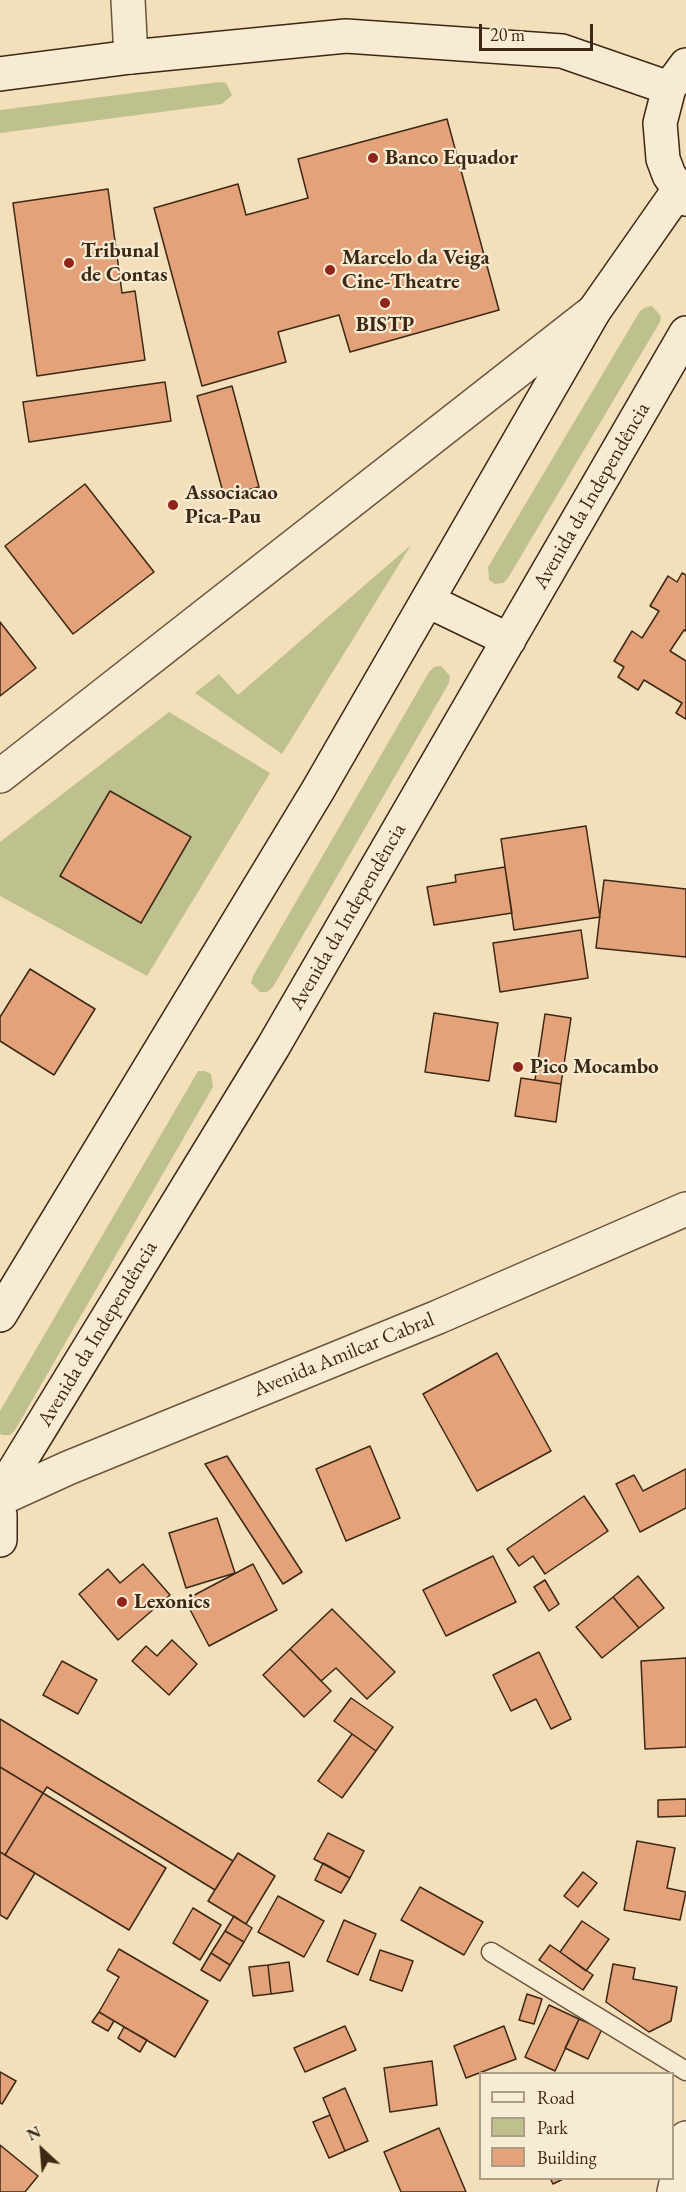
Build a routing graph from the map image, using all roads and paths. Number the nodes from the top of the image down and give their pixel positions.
1 (128, 0) edge
2 (131, 57) junction
3 (0, 74) edge
4 (678, 76) edge
5 (682, 195) edge
6 (594, 311) junction
7 (686, 333) edge
8 (428, 601) junction
9 (509, 640) junction
10 (0, 776) edge
11 (686, 1209) edge
12 (0, 1315) edge
13 (0, 1497) edge
14 (0, 1515) edge
15 (0, 1540) edge
16 (491, 1952) dead end
17 (686, 2071) edge
18 (686, 2138) edge
19 (674, 2192) edge

1 - 2 street
2 - 3 street
2 - 4 street
4 - 5 street
5 - 6 street
6 - 8 street
6 - 10 street
7 - 9 street, Avenida da Independência
8 - 9 street
8 - 12 street
9 - 13 street, Avenida da Independência
11 - 13 street, Avenida Amilcar Cabral
14 - 15 street
16 - 17 lane
18 - 19 street

